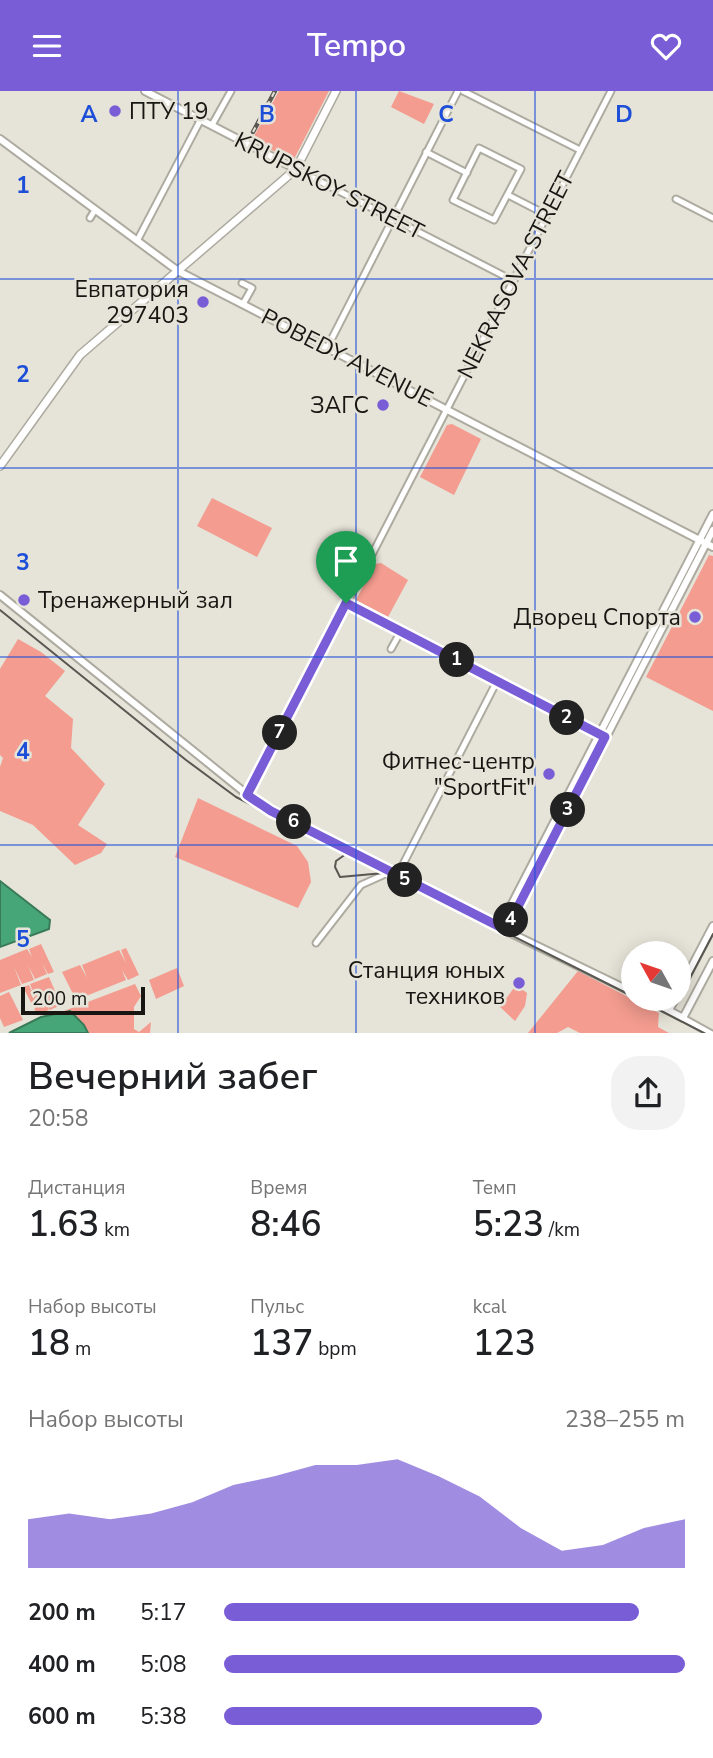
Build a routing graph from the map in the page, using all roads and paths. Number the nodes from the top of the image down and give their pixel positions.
1 (145, 91) edge
2 (231, 91) edge
3 (336, 91) edge
4 (457, 91) edge
5 (463, 91) edge
6 (611, 91) edge
7 (201, 119) junction
8 (212, 125) junction
9 (0, 139) edge
10 (580, 150) junction
11 (426, 152) junction
12 (296, 169) junction
13 (467, 173) junction
14 (508, 195) junction
15 (676, 199) dead end
16 (95, 210) junction
17 (547, 215) junction
18 (90, 218) dead end
19 (713, 218) edge
20 (392, 219) junction
21 (137, 241) junction
22 (178, 271) junction
23 (514, 281) junction
24 (242, 282) dead end
25 (243, 305) junction
26 (327, 348) junction
27 (446, 410) junction
28 (0, 466) edge
29 (713, 515) edge
30 (713, 530) edge
31 (706, 544) edge
32 (0, 595) edge
33 (346, 603) junction
34 (401, 631) junction
35 (391, 649) dead end
36 (497, 681) junction
37 (602, 736) junction
38 (247, 795) junction
39 (390, 872) junction
40 (397, 876) junction
41 (713, 926) edge
42 (503, 929) junction
43 (316, 943) dead end
44 (713, 961) edge
45 (691, 968) edge
46 (621, 987) edge
47 (671, 1011) edge
48 (683, 1018) junction
49 (710, 1033) edge

1 - 7 street, KRUPSKOY STREET
2 - 8 street
3 - 12 main road
4 - 11 street
5 - 10 street
6 - 10 street, NEKRASOVA STREET
7 - 8 street, KRUPSKOY STREET
7 - 21 street
8 - 12 street, KRUPSKOY STREET
9 - 16 street, POBEDY AVENUE
10 - 17 street, NEKRASOVA STREET
11 - 13 street
11 - 20 street
12 - 20 street, KRUPSKOY STREET
12 - 22 main road
13 - 14 street
13 - 14 street
14 - 17 street
15 - 19 street
16 - 18 street
16 - 21 street, POBEDY AVENUE
17 - 23 street, NEKRASOVA STREET
20 - 23 street, KRUPSKOY STREET
20 - 26 street
21 - 22 street, POBEDY AVENUE
22 - 25 street, POBEDY AVENUE
22 - 28 main road
23 - 27 street, NEKRASOVA STREET
24 - 25 street
25 - 26 street, POBEDY AVENUE
26 - 27 street, POBEDY AVENUE
27 - 31 street, POBEDY AVENUE
27 - 33 street, NEKRASOVA STREET
29 - 31 street
30 - 31 street
31 - 37 street
32 - 38 street
33 - 34 street
33 - 38 street, NEKRASOVA STREET
34 - 35 street
34 - 36 street
36 - 37 street
36 - 40 street
37 - 42 street
38 - 39 street
39 - 40 street
39 - 43 street
40 - 42 street
41 - 45 street
42 - 46 street
44 - 48 street
47 - 48 street
48 - 49 street

